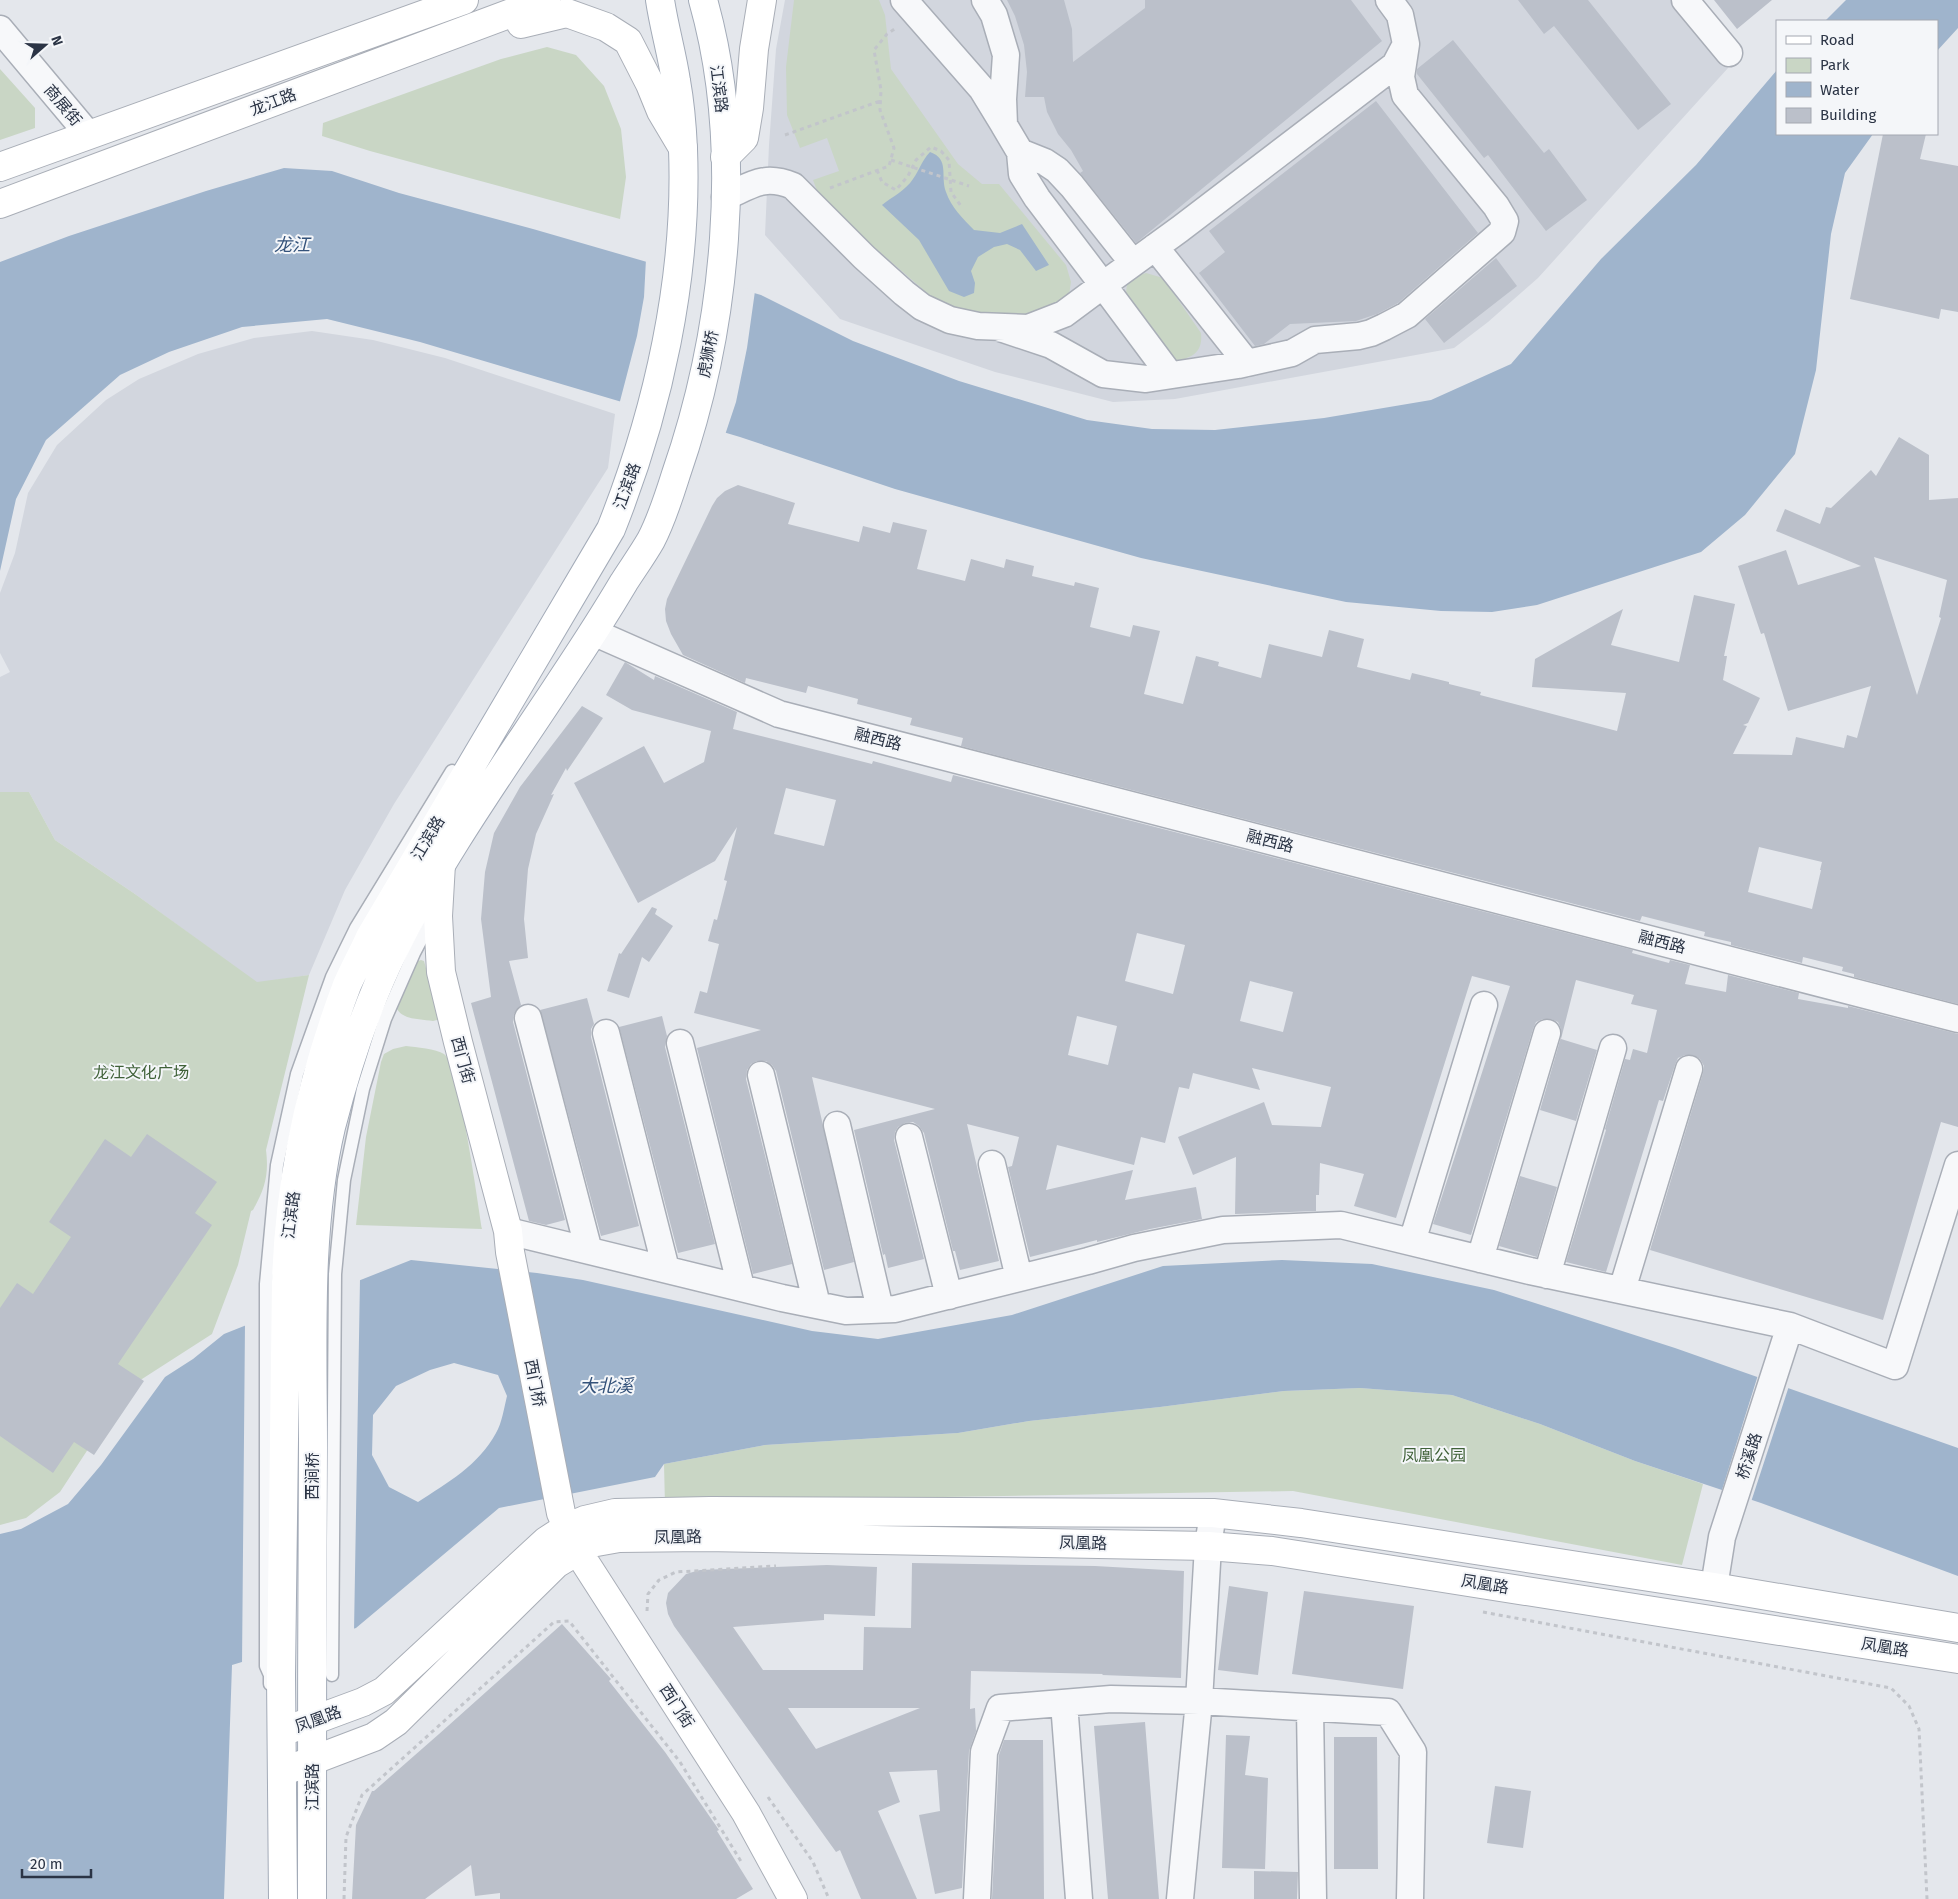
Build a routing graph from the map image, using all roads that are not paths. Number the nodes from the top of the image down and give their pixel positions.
1 (464, 0) edge
2 (546, 0) edge
3 (660, 0) edge
4 (703, 0) edge
5 (762, 0) edge
6 (985, 0) edge
7 (1389, 0) edge
8 (1686, 0) edge
9 (910, 7) edge
10 (0, 29) edge
11 (446, 36) junction
12 (1406, 44) junction
13 (1729, 53) dead end
14 (1004, 125) junction
15 (88, 134) junction
16 (683, 148) junction
17 (1020, 152) junction
18 (725, 157) junction
19 (0, 167) edge
20 (725, 197) junction
21 (0, 204) edge
22 (1155, 247) junction
23 (722, 268) joint
24 (1118, 274) junction
25 (996, 327) junction
26 (1247, 363) junction
27 (1170, 375) junction
28 (647, 426) junction
29 (689, 439) joint
30 (594, 632) junction
31 (484, 718) dead end
32 (459, 760) dead end
33 (440, 864) junction
34 (438, 908) junction
35 (1484, 1005) dead end
36 (528, 1018) dead end
37 (1958, 1018) edge
38 (1547, 1033) dead end
39 (606, 1034) dead end
40 (680, 1043) dead end
41 (1613, 1048) dead end
42 (1689, 1069) dead end
43 (761, 1075) dead end
44 (837, 1125) dead end
45 (909, 1137) dead end
46 (992, 1164) dead end
47 (1958, 1165) edge
48 (509, 1242) junction
49 (1412, 1242) junction
50 (589, 1251) junction
51 (1480, 1259) junction
52 (666, 1269) junction
53 (1547, 1275) junction
54 (324, 1276) junction
55 (1019, 1278) junction
56 (276, 1283) junction
57 (741, 1287) junction
58 (1622, 1290) junction
59 (949, 1296) junction
60 (817, 1305) junction
61 (880, 1309) junction
62 (1788, 1333) junction
63 (1213, 1513) junction
64 (568, 1530) junction
65 (1208, 1546) junction
66 (1714, 1587) junction
67 (1958, 1628) edge
68 (1958, 1659) edge
69 (276, 1676) junction
70 (322, 1676) joint
71 (1199, 1701) junction
72 (1064, 1703) junction
73 (1310, 1708) junction
74 (312, 1721) junction
75 (282, 1732) junction
76 (312, 1760) junction
77 (282, 1772) junction
78 (1186, 1898) edge
79 (271, 1899) edge
80 (282, 1899) edge
81 (312, 1899) edge
82 (793, 1899) edge
83 (977, 1899) edge
84 (1079, 1899) edge
85 (1314, 1899) edge
86 (1410, 1899) edge

1 - 15 main road, 龙江路
2 - 11 main road, 龙江路
3 - 16 main road
4 - 18 main road, 江滨路
5 - 18 main road
6 - 14 street
7 - 12 street
8 - 13 street
9 - 14 street
10 - 15 street, 商展街
11 - 16 main road
11 - 21 main road, 龙江路
12 - 22 street
12 - 26 street
14 - 17 street
15 - 19 main road, 龙江路
16 - 28 main road
17 - 24 street
17 - 24 street
18 - 20 main road, 江滨路
20 - 23 main road, 江滨路
20 - 25 street
22 - 24 street
22 - 26 street
23 - 29 main road, 虎狮桥
24 - 25 street
24 - 27 street
25 - 27 street
26 - 27 street
28 - 31 lane
28 - 56 main road, 江滨路
29 - 30 main road, 江滨路
30 - 33 main road, 江滨路
30 - 37 street, 融西路
32 - 56 lane
33 - 34 main road, 西门街
33 - 54 main road, 江滨路
34 - 48 main road, 西门街
34 - 54 lane
35 - 49 street
36 - 50 street
38 - 51 street
39 - 52 street
40 - 57 street
41 - 53 street
42 - 58 street
43 - 60 street
44 - 61 street
45 - 59 street
46 - 55 street
47 - 62 street
48 - 50 street
48 - 64 main road, 西门桥
49 - 51 street
49 - 55 street
50 - 52 street
51 - 53 street
52 - 57 street
53 - 58 street
54 - 70 main road, 西涧桥
55 - 59 street
56 - 69 main road, 西涧桥
57 - 60 street
58 - 62 street
59 - 61 street
60 - 61 street
62 - 66 street, 桥溪路
63 - 64 main road, 凤凰路
63 - 65 street
63 - 66 main road, 凤凰路
64 - 65 main road, 凤凰路
64 - 74 main road, 凤凰路
64 - 76 main road, 凤凰路
64 - 82 main road, 西门街
65 - 68 main road, 凤凰路
65 - 71 street
66 - 67 main road, 凤凰路
69 - 75 main road, 江滨路
69 - 79 lane
70 - 74 main road, 江滨路
71 - 72 street
71 - 73 street
71 - 78 street
72 - 83 street
72 - 84 street
73 - 85 street
73 - 86 street
74 - 75 main road, 凤凰路
74 - 76 main road, 江滨路
75 - 77 main road, 江滨路
76 - 77 main road, 凤凰路
76 - 81 main road, 江滨路
77 - 80 main road, 江滨路

